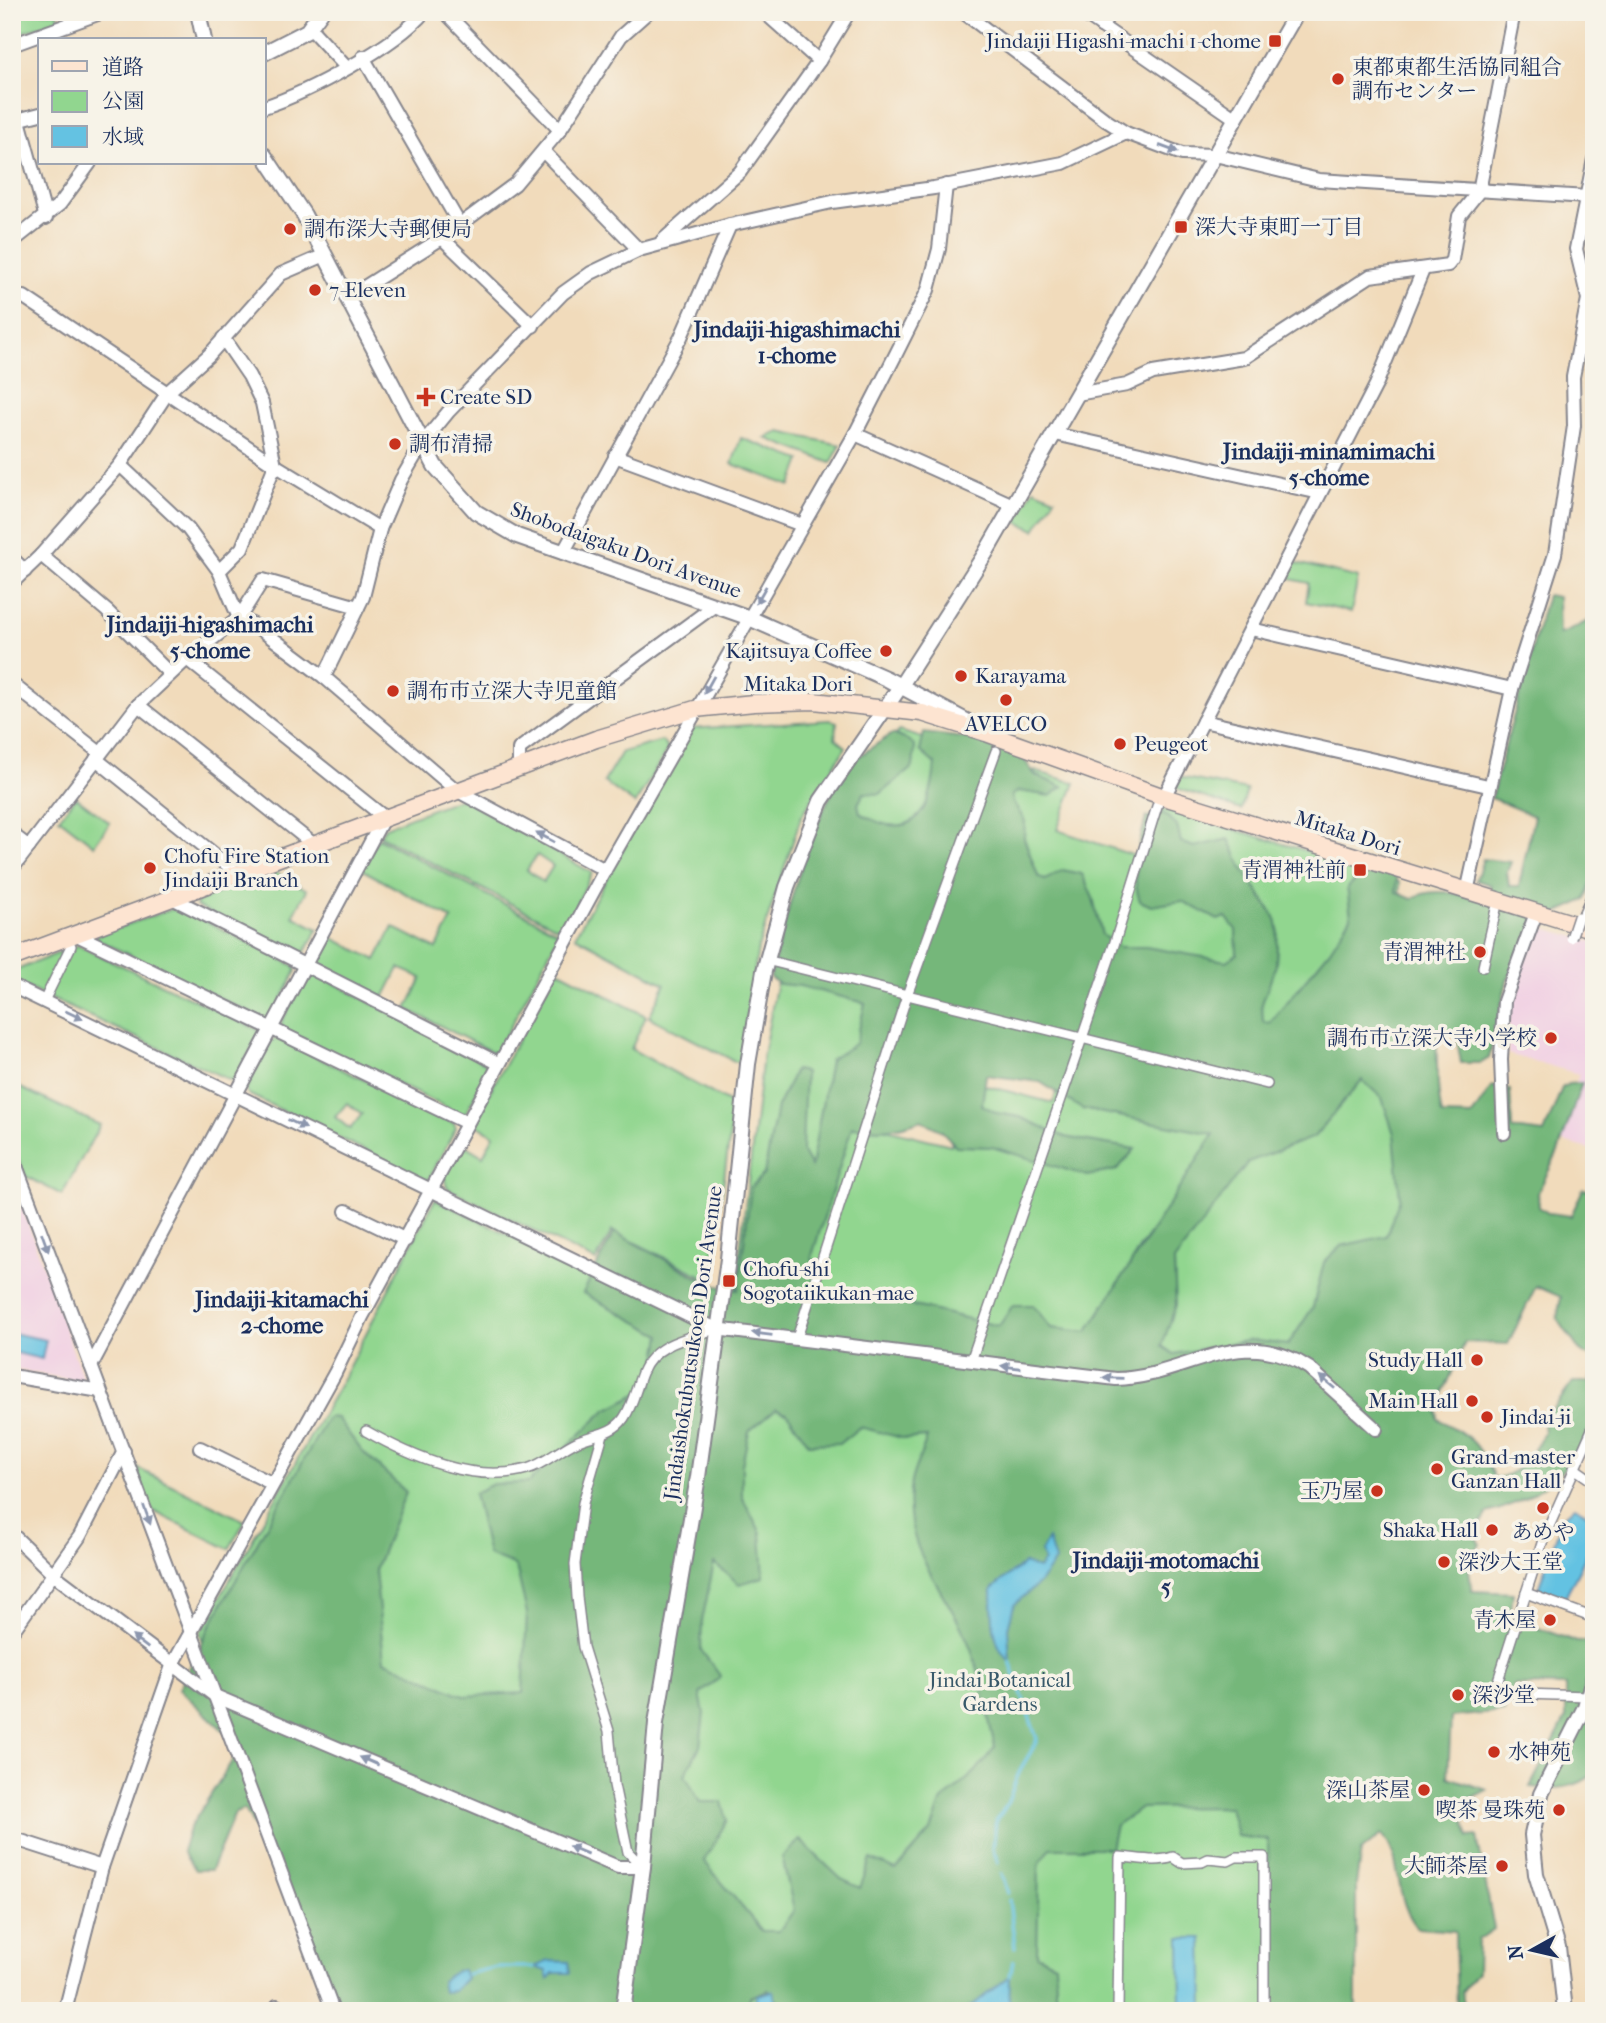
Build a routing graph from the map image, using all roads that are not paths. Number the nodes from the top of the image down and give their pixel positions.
1 (103, 12) edge
2 (198, 12) edge
3 (321, 12) edge
4 (424, 12) edge
5 (445, 12) edge
6 (648, 12) edge
7 (764, 12) edge
8 (849, 12) edge
9 (963, 12) edge
10 (1082, 12) edge
11 (1111, 12) edge
12 (1297, 12) edge
13 (1514, 12) edge
14 (69, 17) edge
15 (1101, 26) junction
16 (310, 28) junction
17 (204, 38) edge
18 (12, 45) edge
19 (266, 52) edge
20 (363, 57) junction
21 (819, 61) junction
22 (346, 67) junction
23 (266, 106) edge
24 (38, 114) edge
25 (1236, 118) junction
26 (16, 120) edge
27 (560, 130) junction
28 (1126, 133) junction
29 (544, 152) junction
30 (1215, 155) junction
31 (266, 158) edge
32 (1594, 159) edge
33 (89, 164) edge
34 (946, 185) junction
35 (1479, 191) junction
36 (1587, 197) junction
37 (46, 218) junction
38 (460, 225) junction
39 (730, 225) junction
40 (442, 238) junction
41 (12, 242) edge
42 (659, 243) junction
43 (639, 250) junction
44 (325, 255) junction
45 (1423, 270) junction
46 (24, 297) dead end
47 (346, 298) junction
48 (533, 326) junction
49 (223, 338) junction
50 (168, 392) junction
51 (1077, 394) junction
52 (1055, 433) junction
53 (855, 434) junction
54 (422, 444) junction
55 (615, 456) junction
56 (120, 465) junction
57 (275, 465) junction
58 (1320, 493) junction
59 (1013, 505) junction
60 (802, 525) junction
61 (380, 529) junction
62 (564, 552) junction
63 (41, 555) junction
64 (12, 558) edge
65 (25, 571) junction
66 (219, 571) junction
67 (12, 583) edge
68 (714, 606) junction
69 (358, 607) junction
70 (747, 617) junction
71 (239, 618) junction
72 (1251, 629) junction
73 (187, 659) junction
74 (170, 674) junction
75 (324, 677) junction
76 (12, 684) edge
77 (900, 687) junction
78 (1512, 689) junction
79 (138, 705) junction
80 (884, 707) junction
81 (695, 709) junction
82 (1203, 721) junction
83 (986, 733) junction
84 (996, 751) dead end
85 (98, 756) junction
86 (519, 767) junction
87 (1488, 786) junction
88 (456, 790) junction
89 (1161, 800) junction
90 (384, 817) junction
91 (12, 834) edge
92 (313, 844) junction
93 (29, 847) junction
94 (12, 869) edge
95 (605, 870) junction
96 (236, 872) junction
97 (1467, 892) junction
98 (1594, 895) edge
99 (172, 898) junction
100 (1496, 909) dead end
101 (1536, 913) junction
102 (1581, 928) edge
103 (73, 940) junction
104 (12, 958) edge
105 (766, 960) junction
106 (305, 965) junction
107 (1483, 967) dead end
108 (12, 986) edge
109 (907, 995) junction
110 (44, 1001) junction
111 (271, 1029) junction
112 (1082, 1038) junction
113 (498, 1063) junction
114 (1267, 1084) dead end
115 (236, 1094) junction
116 (467, 1123) junction
117 (1504, 1133) dead end
118 (12, 1155) edge
119 (432, 1191) junction
120 (346, 1211) dead end
121 (406, 1240) junction
122 (716, 1329) junction
123 (797, 1338) junction
124 (971, 1361) junction
125 (91, 1366) junction
126 (12, 1376) edge
127 (100, 1391) junction
128 (1594, 1425) edge
129 (1376, 1429) dead end
130 (366, 1430) dead end
131 (603, 1434) junction
132 (200, 1448) dead end
133 (124, 1451) junction
134 (1574, 1468) junction
135 (1594, 1482) edge
136 (271, 1483) junction
137 (12, 1534) edge
138 (52, 1574) junction
139 (1526, 1593) junction
140 (1594, 1618) edge
141 (12, 1632) edge
142 (191, 1633) junction
143 (172, 1666) junction
144 (1594, 1675) edge
145 (215, 1696) junction
146 (1591, 1696) edge
147 (12, 1838) edge
148 (102, 1867) junction
149 (643, 1867) junction
150 (65, 2011) edge
151 (332, 2011) edge
152 (623, 2011) edge
153 (1118, 2011) edge
154 (1264, 2011) edge
155 (1565, 2011) edge

1 - 14 street
2 - 17 street
3 - 16 street
4 - 20 street
5 - 27 street
6 - 27 street
7 - 21 street
8 - 21 street
9 - 28 street
10 - 15 street
11 - 15 street
12 - 25 street, Jindaishokubutsukoen Dori Avenue
13 - 35 street
14 - 18 street
15 - 25 street
16 - 19 street
16 - 22 street
20 - 22 street
20 - 38 street
21 - 42 street
22 - 23 street
24 - 26 street
25 - 30 street, Jindaishokubutsukoen Dori Avenue
26 - 37 street
27 - 29 street
28 -> 30 street
28 - 34 street
29 - 38 street
29 - 43 street
30 - 35 street
30 - 51 street, Jindaishokubutsukoen Dori Avenue
31 - 44 street, Shobodaigaku Dori Avenue
32 - 36 street
33 - 37 street
34 - 39 street
34 - 53 street
35 - 36 street
35 - 45 street
36 - 78 street
37 - 41 street
38 - 40 street
39 - 42 street
39 - 55 street
40 - 47 street
40 - 48 street
42 - 43 street
43 - 48 street
44 - 47 street, Shobodaigaku Dori Avenue
44 - 49 street
45 - 51 street
45 - 58 street
46 - 50 street
47 - 54 street, Shobodaigaku Dori Avenue
48 - 54 street
49 - 50 street
49 - 57 street
50 - 56 street
50 - 57 street
51 - 52 street, Jindaishokubutsukoen Dori Avenue
52 - 58 street
52 - 59 street, Jindaishokubutsukoen Dori Avenue
53 - 59 street
53 - 60 street
54 - 61 street
54 - 62 street, Shobodaigaku Dori Avenue
55 - 60 street
55 - 62 street
56 - 63 street
56 - 66 street
57 - 61 street
57 - 66 street
58 - 72 street
59 - 77 street, Jindaishokubutsukoen Dori Avenue
60 -> 70 street
61 - 69 street
62 - 68 street, Shobodaigaku Dori Avenue
63 - 65 street
63 - 74 street
64 - 65 street
65 - 67 street
66 - 71 street
68 - 70 street, Shobodaigaku Dori Avenue
68 - 86 street
69 - 71 street
69 - 75 street
70 - 77 street, Shobodaigaku Dori Avenue
70 -> 81 street
71 - 73 street
71 - 75 street
72 - 78 street
72 - 82 street
73 - 74 street
73 - 90 street
74 - 79 street
75 - 88 street
76 - 85 street
77 - 80 street, Jindaishokubutsukoen Dori Avenue
77 - 83 street, Shobodaigaku Dori Avenue
78 - 87 street
79 - 85 street
79 - 92 street
80 - 81 main road, Mitaka Dori
80 - 83 main road, Mitaka Dori
80 - 105 street, Jindaishokubutsukoen Dori Avenue
81 - 86 main road, Mitaka Dori
81 - 95 street
82 - 87 street
82 - 89 street
83 - 89 main road, Mitaka Dori
84 - 109 street
85 - 93 street
85 - 96 street
86 - 88 main road, Mitaka Dori
87 - 97 street
88 - 90 main road, Mitaka Dori
95 -> 88 street
89 - 97 main road, Mitaka Dori
89 - 112 street
90 - 92 main road, Mitaka Dori
90 - 106 street
91 - 93 street
92 - 96 main road, Mitaka Dori
93 - 94 street
95 - 113 street
96 - 99 main road, Mitaka Dori
97 - 101 main road, Mitaka Dori
98 - 102 street
99 - 103 main road, Mitaka Dori
99 - 106 street
100 - 107 street
101 - 102 main road, Mitaka Dori
101 - 117 street
103 - 104 main road, Mitaka Dori
103 - 110 street
103 - 111 street
105 - 109 street
105 - 122 street, Jindaishokubutsukoen Dori Avenue
106 - 111 street
106 - 113 street
108 - 110 street
109 - 112 street
109 - 123 street
110 -> 115 street
111 - 115 street
111 - 116 street
112 - 114 street
112 - 124 street
113 - 116 street
115 -> 119 street
115 - 125 street
116 - 119 street
118 -> 125 street
119 - 121 street
119 - 122 street
120 - 121 street
121 - 136 street
123 -> 122 street
122 - 131 street
122 - 149 street, Jindaishokubutsukoen Dori Avenue
123 - 124 street
129 -> 124 street
125 - 127 street
126 - 127 street
127 - 133 street
128 - 134 street
130 - 131 street
131 - 149 street
132 - 136 street
133 - 138 street
133 -> 142 street
134 - 135 street
134 - 139 street
136 - 142 street
137 - 138 street
138 - 141 street
143 -> 138 street
139 - 140 street
139 - 146 street
142 - 143 street
142 - 145 street
143 - 145 street
143 - 148 street
144 - 146 street
149 -> 145 street
145 - 151 street
146 - 155 street
147 - 148 street
148 - 150 street
149 - 152 street, Jindaishokubutsukoen Dori Avenue
153 - 154 street

